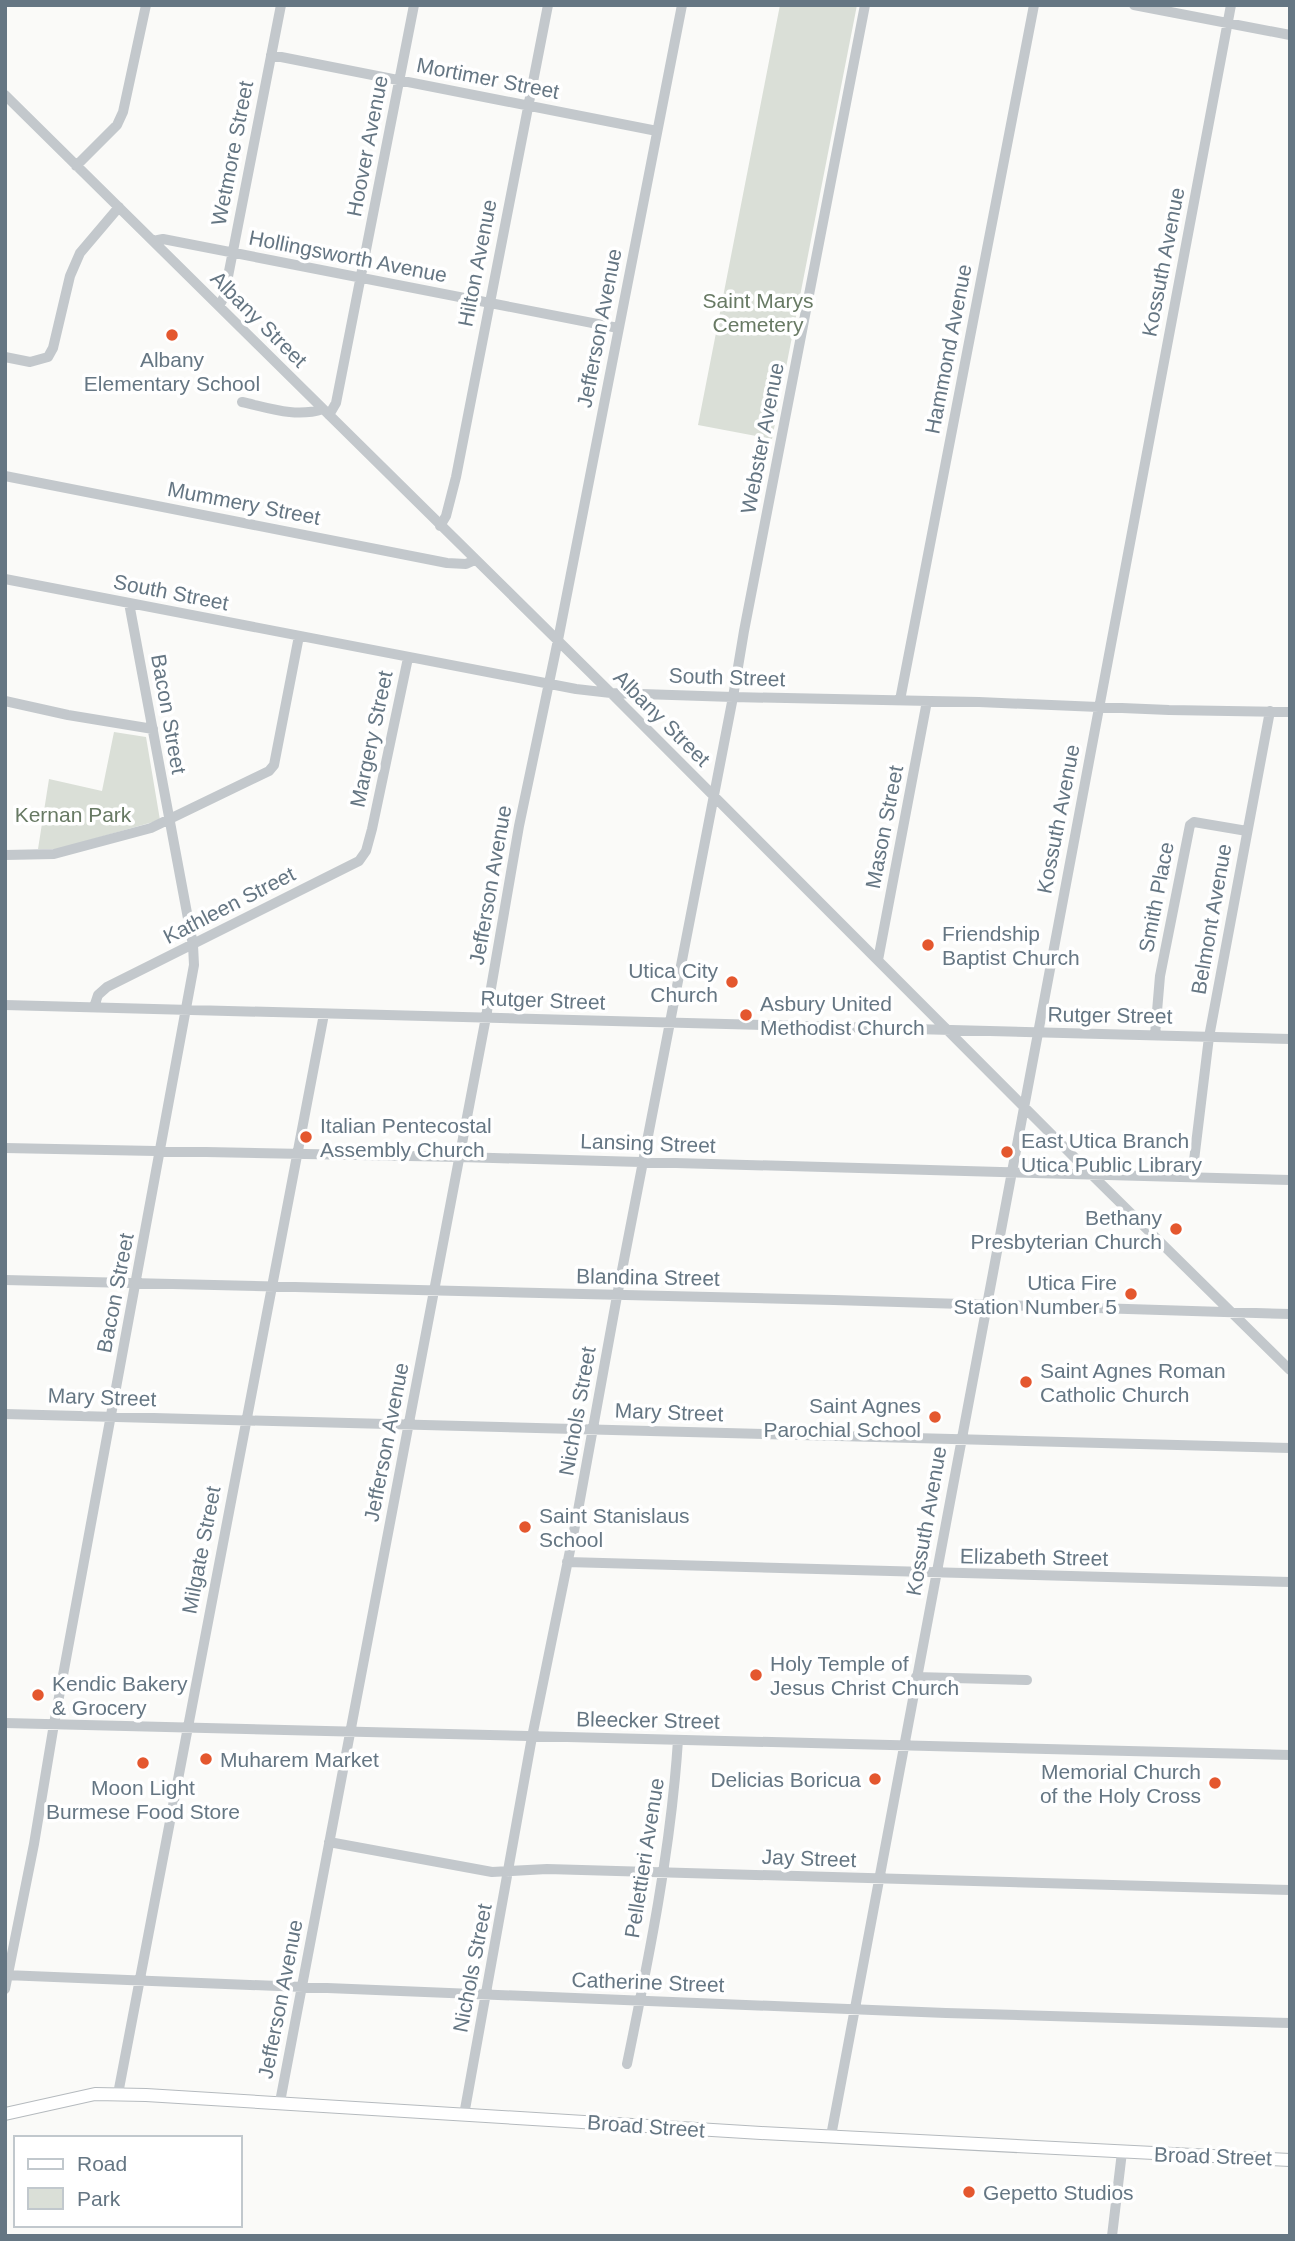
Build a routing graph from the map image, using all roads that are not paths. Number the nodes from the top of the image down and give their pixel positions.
1 (146, 5) edge
2 (281, 5) edge
3 (414, 5) edge
4 (548, 5) edge
5 (682, 5) edge
6 (865, 5) edge
7 (1034, 5) edge
8 (1134, 5) edge
9 (1231, 5) edge
10 (1228, 23) junction
11 (1290, 35) edge
12 (271, 55) junction
13 (400, 81) junction
14 (5, 95) edge
15 (528, 106) junction
16 (657, 131) junction
17 (76, 166) junction
18 (119, 207) junction
19 (153, 241) junction
20 (233, 253) junction
21 (361, 279) junction
22 (490, 303) junction
23 (219, 306) junction
24 (618, 328) junction
25 (5, 357) edge
26 (242, 402) dead end
27 (326, 412) junction
28 (5, 476) edge
29 (440, 526) junction
30 (475, 560) junction
31 (5, 579) edge
32 (129, 603) junction
33 (299, 636) junction
34 (558, 640) junction
35 (408, 657) junction
36 (549, 684) junction
37 (611, 693) junction
38 (733, 697) junction
39 (900, 700) junction
40 (5, 701) edge
41 (927, 701) junction
42 (1098, 707) junction
43 (1270, 711) junction
44 (1290, 712) edge
45 (153, 729) junction
46 (714, 797) junction
47 (169, 820) junction
48 (372, 829) joint
49 (1247, 831) junction
50 (5, 855) edge
51 (193, 945) junction
52 (878, 960) junction
53 (5, 1005) edge
54 (94, 1007) junction
55 (186, 1010) junction
56 (324, 1014) junction
57 (486, 1017) junction
58 (670, 1022) junction
59 (949, 1031) junction
60 (1038, 1033) junction
61 (1155, 1035) junction
62 (1209, 1037) junction
63 (1290, 1039) edge
64 (1024, 1107) junction
65 (5, 1148) edge
66 (161, 1151) junction
67 (297, 1154) junction
68 (460, 1157) junction
69 (643, 1163) junction
70 (1012, 1172) junction
71 (1091, 1174) junction
72 (1192, 1177) junction
73 (1290, 1180) edge
74 (5, 1280) edge
75 (137, 1283) junction
76 (271, 1287) junction
77 (435, 1290) junction
78 (617, 1296) junction
79 (986, 1305) junction
80 (1231, 1313) junction
81 (1290, 1314) edge
82 (1290, 1370) edge
83 (5, 1414) edge
84 (111, 1417) junction
85 (245, 1420) junction
86 (409, 1425) junction
87 (593, 1429) junction
88 (960, 1439) junction
89 (1290, 1448) edge
90 (568, 1562) junction
91 (937, 1574) junction
92 (1290, 1582) edge
93 (916, 1677) junction
94 (1027, 1680) dead end
95 (5, 1723) edge
96 (54, 1724) junction
97 (186, 1727) junction
98 (350, 1732) junction
99 (532, 1737) junction
100 (678, 1740) junction
101 (903, 1745) junction
102 (1290, 1755) edge
103 (329, 1842) junction
104 (509, 1872) junction
105 (663, 1873) junction
106 (878, 1880) junction
107 (1290, 1890) edge
108 (7, 1975) edge
109 (139, 1979) junction
110 (303, 1986) junction
111 (5, 1989) edge
112 (486, 1995) junction
113 (640, 2001) junction
114 (855, 2009) junction
115 (1290, 2023) edge
116 (627, 2064) dead end
117 (118, 2094) junction
118 (280, 2102) junction
119 (5, 2114) edge
120 (464, 2115) junction
121 (831, 2136) junction
122 (1122, 2152) junction
123 (1290, 2160) edge
124 (1112, 2236) edge

1 - 17 street
2 - 12 street, Wetmore Street
3 - 13 street, Hoover Avenue
4 - 15 street, Hilton Avenue
5 - 16 street, Jefferson Avenue
6 - 38 street, Webster Avenue
7 - 39 street, Hammond Avenue
8 - 10 street
9 - 10 street, Kossuth Avenue
10 - 11 street
10 - 42 street, Kossuth Avenue
12 - 13 street, Mortimer Street
12 - 20 street, Wetmore Street
13 - 15 street, Mortimer Street
13 - 21 street, Hoover Avenue
14 - 17 street, Albany Street
15 - 16 street, Mortimer Street
15 - 22 street, Hilton Avenue
16 - 24 street, Jefferson Avenue
17 - 18 street, Albany Street
18 - 19 street, Albany Street
18 - 25 street
19 - 20 street, Hollingsworth Avenue
19 - 23 street, Albany Street
20 - 21 street, Hollingsworth Avenue
20 - 23 street, Wetmore Street
21 - 22 street, Hollingsworth Avenue
21 - 27 street, Hoover Avenue
22 - 24 street, Hollingsworth Avenue
22 - 29 street, Hilton Avenue
23 - 27 street, Albany Street
24 - 34 street, Jefferson Avenue
26 - 27 street
27 - 29 street, Albany Street
28 - 30 street, Mummery Street
29 - 30 street, Albany Street
30 - 34 street, Albany Street
31 - 32 street, South Street
32 - 33 street, South Street
32 - 45 street, Bacon Street
33 - 35 street, South Street
33 - 47 street
34 - 36 street, Jefferson Avenue
34 - 37 street, Albany Street
35 - 36 street, South Street
35 - 48 street, Margery Street
36 - 37 street, South Street
36 - 57 street, Jefferson Avenue
37 - 38 street, South Street
37 - 46 street, Albany Street
38 - 39 street, South Street
38 - 46 street, Webster Avenue
39 - 41 street, South Street
40 - 45 street
41 - 42 street, South Street
41 - 52 street, Mason Street
42 - 43 street, South Street
42 - 60 street, Kossuth Avenue
43 - 44 street, South Street
43 - 49 street, Belmont Avenue
45 - 47 street, Bacon Street
46 - 52 street, Albany Street
46 - 58 street, Nichols Street
47 - 50 street
47 - 51 street, Bacon Street
48 - 51 street, Kathleen Street
49 - 61 street, Smith Place
49 - 62 street, Belmont Avenue
51 - 54 street, Kathleen Street
51 - 55 street, Bacon Street
52 - 59 street, Albany Street
53 - 54 street, Rutger Street
54 - 55 street, Rutger Street
55 - 56 street, Rutger Street
55 - 66 street, Bacon Street
56 - 57 street, Rutger Street
56 - 67 street, Milgate Street
57 - 58 street, Rutger Street
57 - 68 street, Jefferson Avenue
58 - 59 street, Rutger Street
58 - 69 street, Nichols Street
59 - 60 street, Rutger Street
59 - 64 street, Albany Street
60 - 61 street, Rutger Street
60 - 64 street, Kossuth Avenue
61 - 62 street, Rutger Street
62 - 63 street, Rutger Street
62 - 72 street, Belmont Avenue
64 - 70 street, Kossuth Avenue
64 - 71 street, Albany Street
65 - 66 street, Lansing Street
66 - 67 street, Lansing Street
66 - 75 street, Bacon Street
67 - 68 street, Lansing Street
67 - 76 street, Milgate Street
68 - 69 street, Lansing Street
68 - 77 street, Jefferson Avenue
69 - 70 street, Lansing Street
69 - 78 street, Nichols Street
70 - 71 street, Lansing Street
70 - 79 street, Kossuth Avenue
71 - 72 street, Lansing Street
71 - 80 street, Albany Street
72 - 73 street, Lansing Street
74 - 75 street, Blandina Street
75 - 76 street, Blandina Street
75 - 84 street, Bacon Street
76 - 77 street, Blandina Street
76 - 85 street, Milgate Street
77 - 78 street, Blandina Street
77 - 86 street, Jefferson Avenue
78 - 79 street, Blandina Street
78 - 87 street, Nichols Street
79 - 80 street, Blandina Street
79 - 88 street, Kossuth Avenue
80 - 81 street, Blandina Street
80 - 82 street, Albany Street
83 - 84 street, Mary Street
84 - 85 street, Mary Street
84 - 96 street, Bacon Street
85 - 86 street, Mary Street
85 - 97 street, Milgate Street
86 - 87 street, Mary Street
86 - 98 street, Jefferson Avenue
87 - 88 street, Mary Street
87 - 90 street, Nichols Street
88 - 89 street, Mary Street
88 - 91 street, Kossuth Avenue
90 - 91 street, Elizabeth Street
90 - 99 street, Nichols Street
91 - 92 street, Elizabeth Street
91 - 93 street, Kossuth Avenue
93 - 94 street
93 - 101 street, Kossuth Avenue
95 - 96 street, Bleecker Street
96 - 97 street, Bleecker Street
96 - 108 street, Bacon Street
97 - 98 street, Bleecker Street
97 - 109 street, Milgate Street
98 - 99 street, Bleecker Street
98 - 103 street, Jefferson Avenue
99 - 100 street, Bleecker Street
99 - 104 street, Nichols Street
100 - 101 street, Bleecker Street
100 - 105 street, Pellettieri Avenue
101 - 102 street, Bleecker Street
101 - 106 street, Kossuth Avenue
103 - 104 street, Jay Street
103 - 110 street, Jefferson Avenue
104 - 105 street, Jay Street
104 - 112 street, Nichols Street
105 - 106 street, Jay Street
105 - 113 street, Pellettieri Avenue
106 - 107 street, Jay Street
106 - 114 street, Kossuth Avenue
108 - 109 street, Catherine Street
108 - 111 street, Bacon Street
109 - 110 street, Catherine Street
109 - 117 street, Milgate Street
110 - 112 street, Catherine Street
110 - 118 street, Jefferson Avenue
112 - 113 street, Catherine Street
112 - 120 street, Nichols Street
113 - 114 street, Catherine Street
113 - 116 street, Pellettieri Avenue
114 - 115 street, Catherine Street
114 - 121 street, Kossuth Avenue
117 - 118 main road, Broad Street
117 - 119 main road, Broad Street
118 - 120 main road, Broad Street
120 - 121 main road, Broad Street
121 - 122 main road, Broad Street
122 - 123 main road, Broad Street
122 - 124 street

